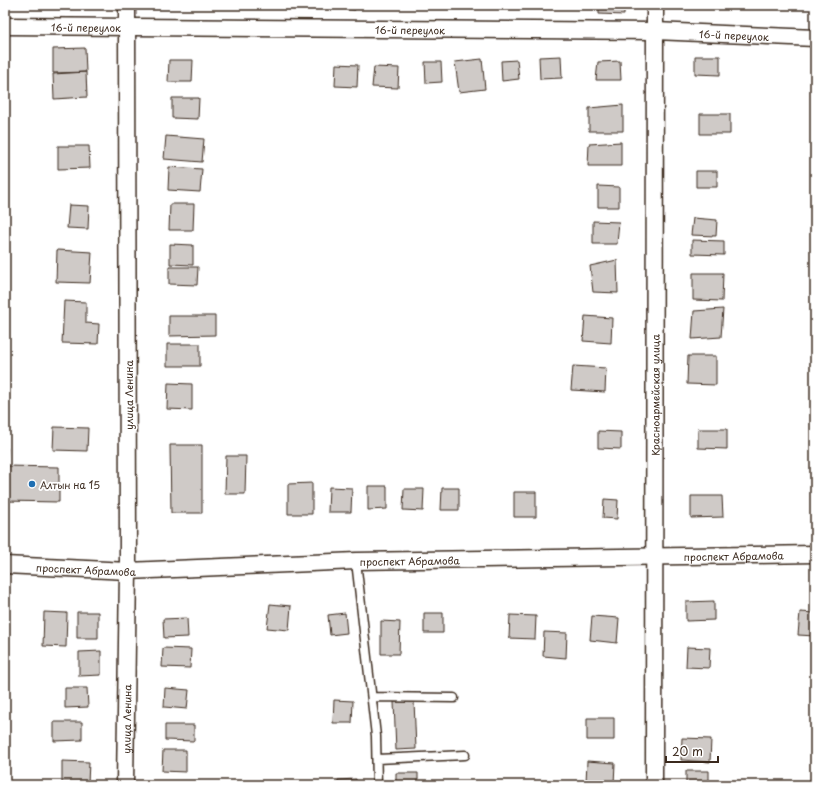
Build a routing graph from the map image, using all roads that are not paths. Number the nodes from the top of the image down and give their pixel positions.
1 (127, 5) edge
2 (655, 5) edge
3 (5, 26) edge
4 (127, 27) junction
5 (655, 31) junction
6 (815, 38) edge
7 (815, 554) edge
8 (655, 556) junction
9 (356, 561) junction
10 (5, 565) edge
11 (128, 572) junction
12 (372, 697) junction
13 (454, 698) dead end
14 (465, 755) dead end
15 (377, 759) junction
16 (125, 785) edge
17 (377, 785) edge
18 (654, 785) edge

1 - 4 street, улица Ленина
2 - 5 street, Красноармейская улица
3 - 4 street, 16-й переулок
4 - 5 street, 16-й переулок
4 - 11 street, улица Ленина
5 - 6 street, 16-й переулок
5 - 8 street, Красноармейская улица
7 - 8 street, проспект Абрамова
8 - 9 street, проспект Абрамова
8 - 18 street, Красноармейская улица
9 - 11 street, проспект Абрамова
9 - 12 lane
10 - 11 street, проспект Абрамова
11 - 16 street, улица Ленина
12 - 13 lane
12 - 15 lane
14 - 15 lane
15 - 17 lane

